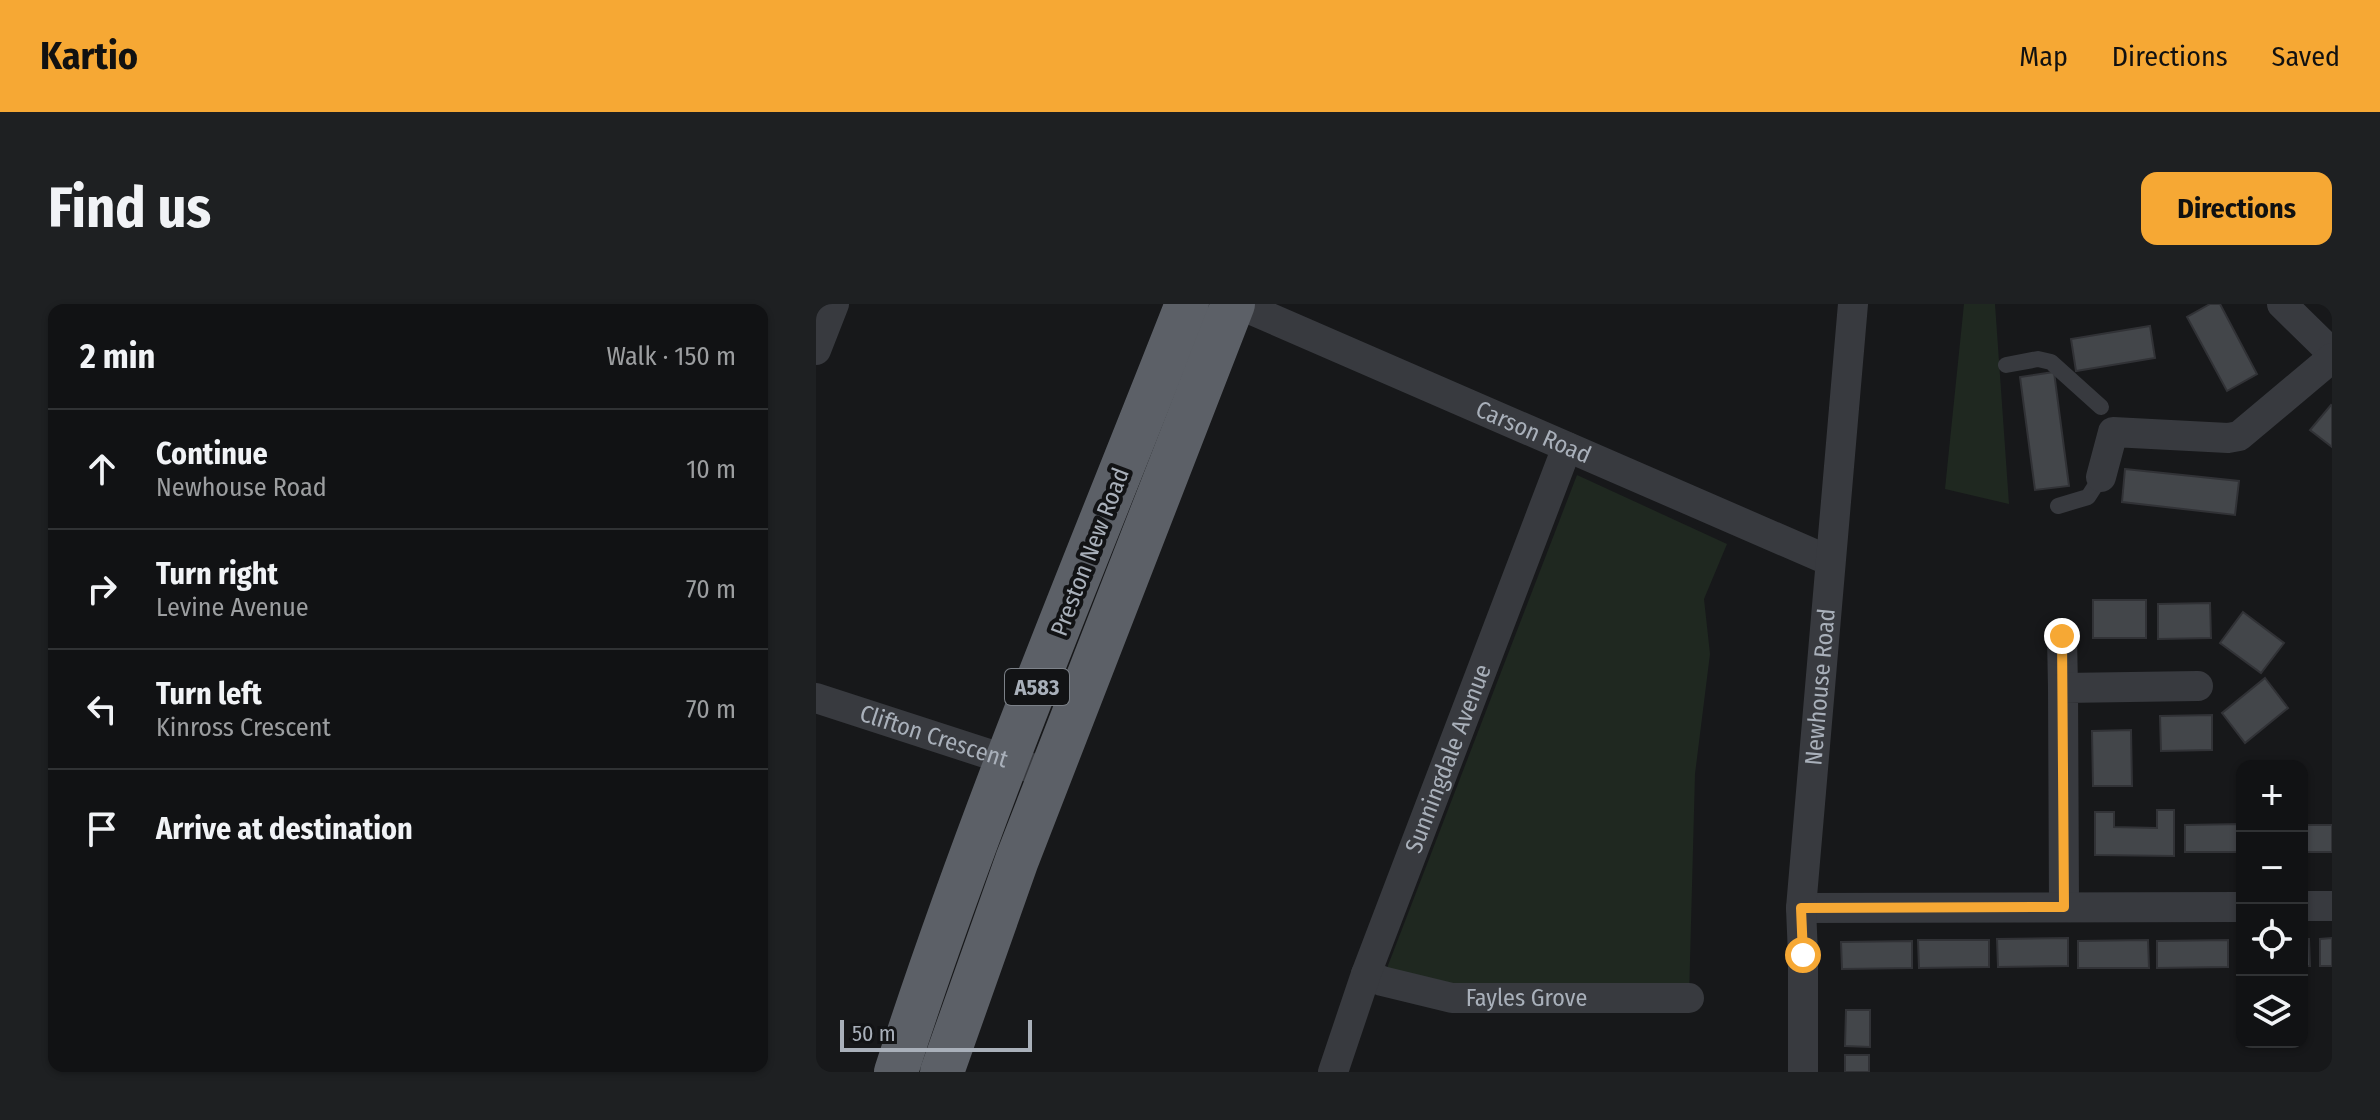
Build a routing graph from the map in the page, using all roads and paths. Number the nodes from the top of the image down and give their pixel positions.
1 (834, 304) edge
2 (1187, 304) edge
3 (1236, 304) edge
4 (1853, 304) edge
5 (2282, 304) edge
6 (816, 350) edge
7 (2332, 355) edge
8 (2006, 365) dead end
9 (2107, 419) junction
10 (1567, 447) junction
11 (2101, 477) joint
12 (2058, 506) dead end
13 (1830, 561) junction
14 (2062, 636) dead end
15 (2198, 686) dead end
16 (2063, 688) junction
17 (816, 698) edge
18 (1009, 760) junction
19 (1050, 774) junction
20 (2308, 906) edge
21 (2332, 906) edge
22 (2064, 907) junction
23 (2236, 907) edge
24 (1801, 908) junction
25 (1366, 974) junction
26 (1689, 998) dead end
27 (896, 1072) edge
28 (942, 1072) edge
29 (1333, 1072) edge
30 (1803, 1072) edge

1 - 6 street
2 - 18 highway, Preston New Road / A583
3 - 10 street, Carson Road
3 - 19 highway, Preston New Road / A583
4 - 13 street, Newhouse Road
5 - 7 street
7 - 9 street
8 - 9 lane
9 - 11 street
10 - 13 street, Carson Road
10 - 25 street, Sunningdale Avenue
11 - 12 lane
13 - 24 street, Newhouse Road
14 - 16 street
15 - 16 street
16 - 22 street
17 - 18 street, Clifton Crescent
18 - 19 street, Clifton Crescent
18 - 27 highway, Preston New Road / A583
19 - 28 highway, Preston New Road / A583
20 - 21 street
22 - 23 street
22 - 24 street
24 - 30 street, Newhouse Road
25 - 26 street, Fayles Grove
25 - 29 street, Sunningdale Avenue

